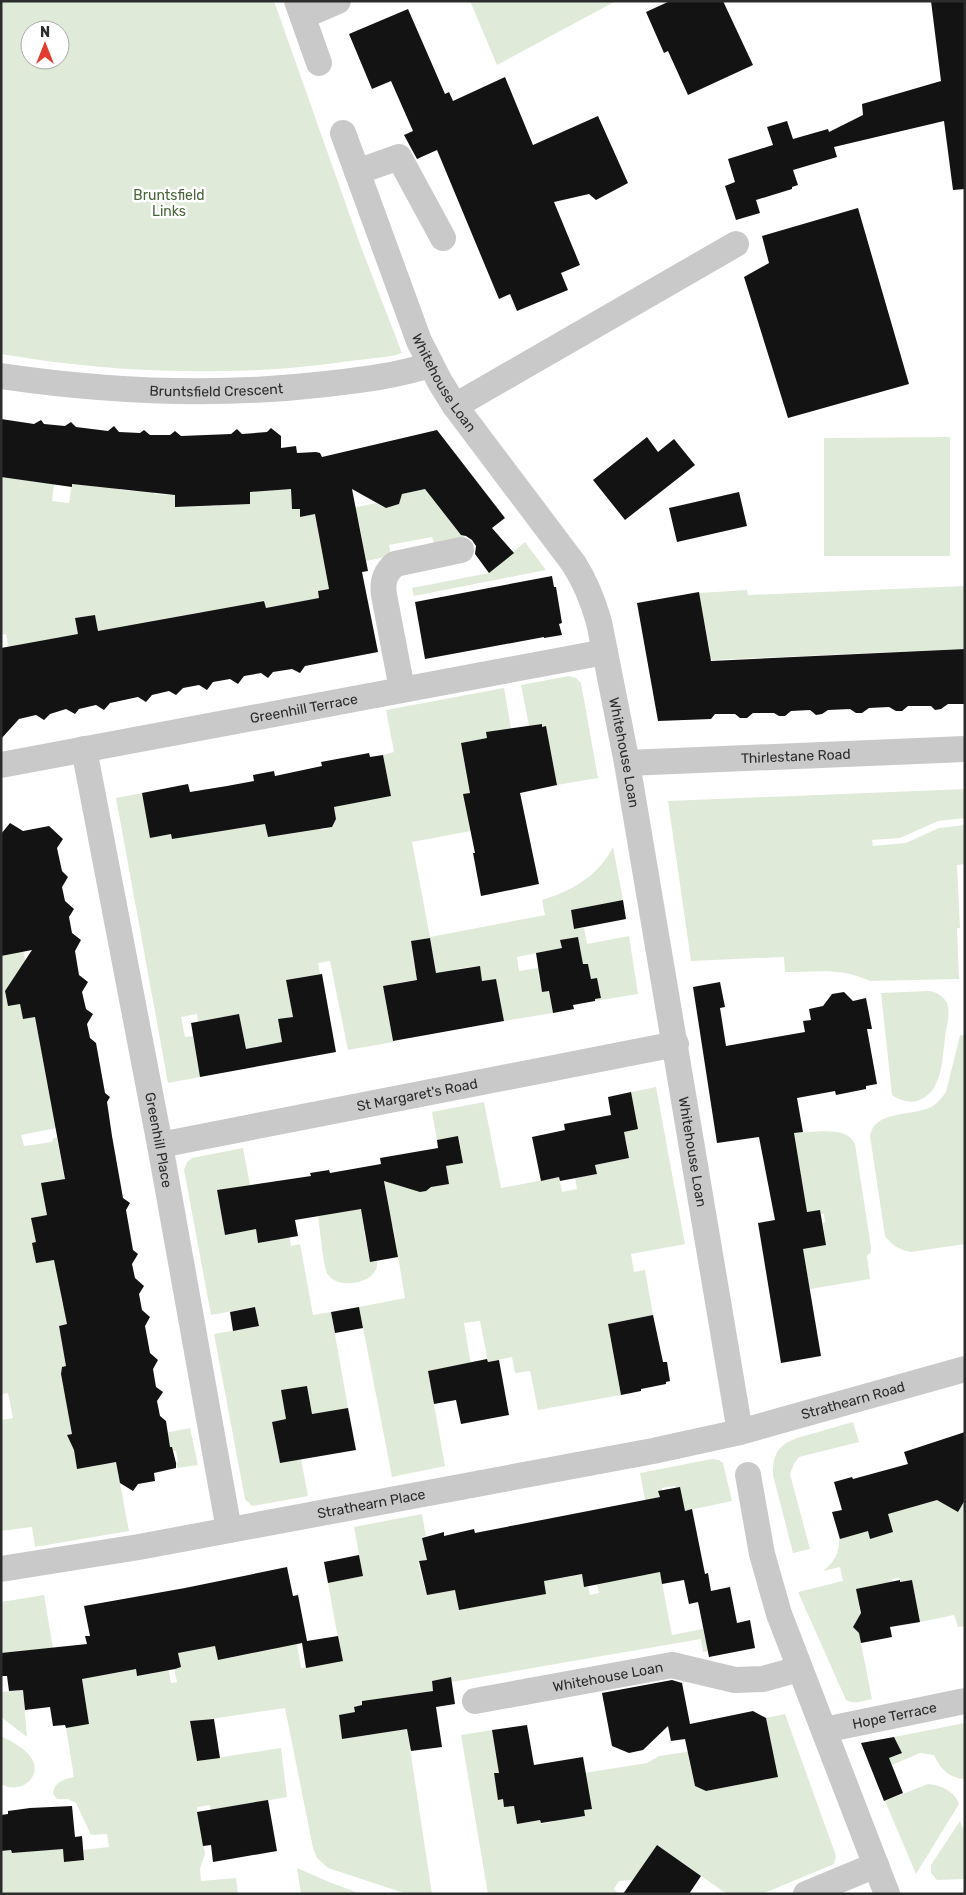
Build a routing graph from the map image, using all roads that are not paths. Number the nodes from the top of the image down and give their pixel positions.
1 (338, 1) edge
2 (300, 9) edge
3 (319, 63) dead end
4 (344, 133) dead end
5 (357, 172) junction
6 (443, 238) dead end
7 (736, 244) dead end
8 (430, 364) junction
9 (1, 376) edge
10 (455, 406) junction
11 (461, 550) dead end
12 (605, 652) junction
13 (402, 689) junction
14 (84, 749) junction
15 (965, 749) edge
16 (627, 763) junction
17 (1, 765) edge
18 (676, 1044) junction
19 (160, 1145) junction
20 (965, 1369) edge
21 (740, 1432) junction
22 (748, 1476) dead end
23 (229, 1530) junction
24 (1, 1569) edge
25 (798, 1669) junction
26 (475, 1701) dead end
27 (965, 1701) edge
28 (824, 1730) junction
29 (876, 1865) junction
30 (806, 1894) edge
31 (887, 1894) edge

1 - 2 street
2 - 3 street
4 - 5 street, Whitehouse Loan
5 - 6 street
5 - 8 street, Whitehouse Loan
7 - 10 street
8 - 9 street, Bruntsfield Crescent
8 - 10 street, Whitehouse Loan
10 - 12 street, Whitehouse Loan
11 - 13 street
12 - 13 street, Greenhill Terrace
12 - 16 street, Whitehouse Loan
13 - 14 street, Greenhill Terrace
14 - 17 street, Greenhill Terrace
14 - 19 street, Greenhill Place
15 - 16 street, Thirlestane Road
16 - 18 street, Whitehouse Loan
18 - 19 street, St Margaret's Road
18 - 21 street, Whitehouse Loan
19 - 23 street, Greenhill Place
20 - 21 street, Strathearn Road
21 - 23 street, Strathearn Place
22 - 25 street
23 - 24 street, Strathearn Place
25 - 26 street, Whitehouse Loan
25 - 28 street
27 - 28 street, Hope Terrace
28 - 29 street
29 - 30 street
29 - 31 street

